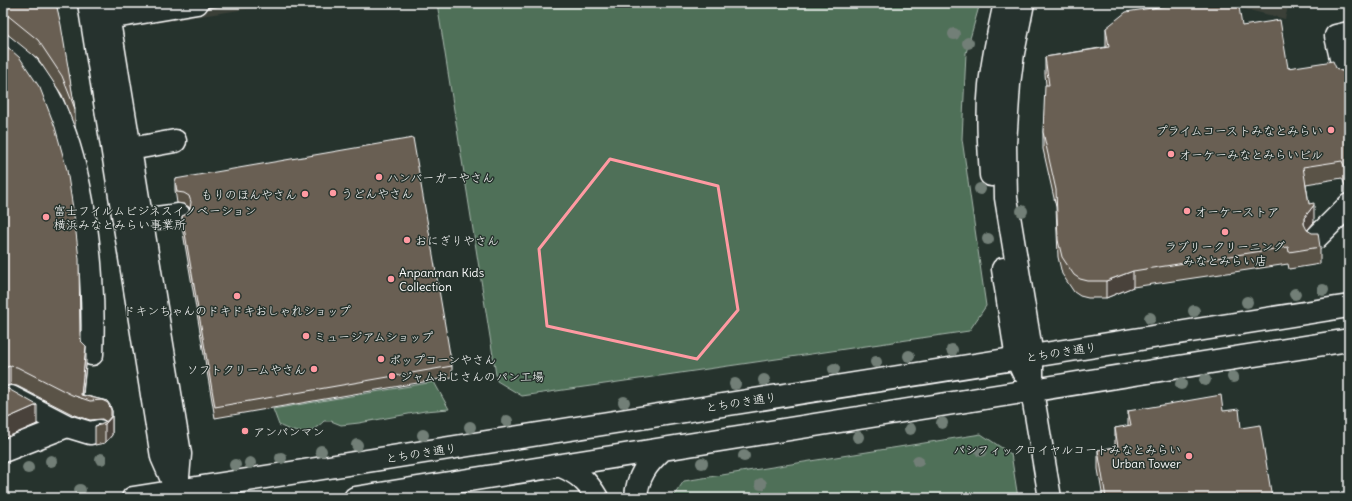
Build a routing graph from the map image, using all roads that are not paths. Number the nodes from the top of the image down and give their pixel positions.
1 (89, 3) edge
2 (197, 3) edge
3 (1005, 3) edge
4 (1023, 3) edge
5 (107, 11) edge
6 (1349, 33) edge
7 (3, 46) edge
8 (1345, 76) edge
9 (175, 141) dead end
10 (130, 148) junction
11 (1349, 205) edge
12 (179, 214) dead end
13 (141, 220) junction
14 (1316, 238) edge
15 (1349, 306) edge
16 (1349, 340) edge
17 (92, 354) dead end
18 (1025, 358) junction
19 (1032, 391) junction
20 (11, 397) edge
21 (67, 426) junction
22 (99, 431) dead end
23 (663, 449) junction
24 (3, 451) edge
25 (561, 466) junction
26 (177, 491) junction
27 (133, 498) edge
28 (355, 498) edge
29 (597, 498) edge
30 (636, 498) edge
31 (1050, 498) edge

1 - 26 street
2 - 5 street
3 - 18 street
4 - 18 street
5 - 10 street
6 - 8 street
7 - 17 street
9 - 10 street
10 - 13 street
11 - 14 street
12 - 13 street
13 - 26 street
15 - 18 street, とちのき通り
16 - 19 street
18 - 19 street
18 - 26 street, とちのき通り
19 - 23 street
19 - 31 street
20 - 21 street
21 - 22 street
21 - 24 street
23 - 25 street
23 - 30 street
25 - 28 street
25 - 29 street
26 - 27 street, とちのき通り

